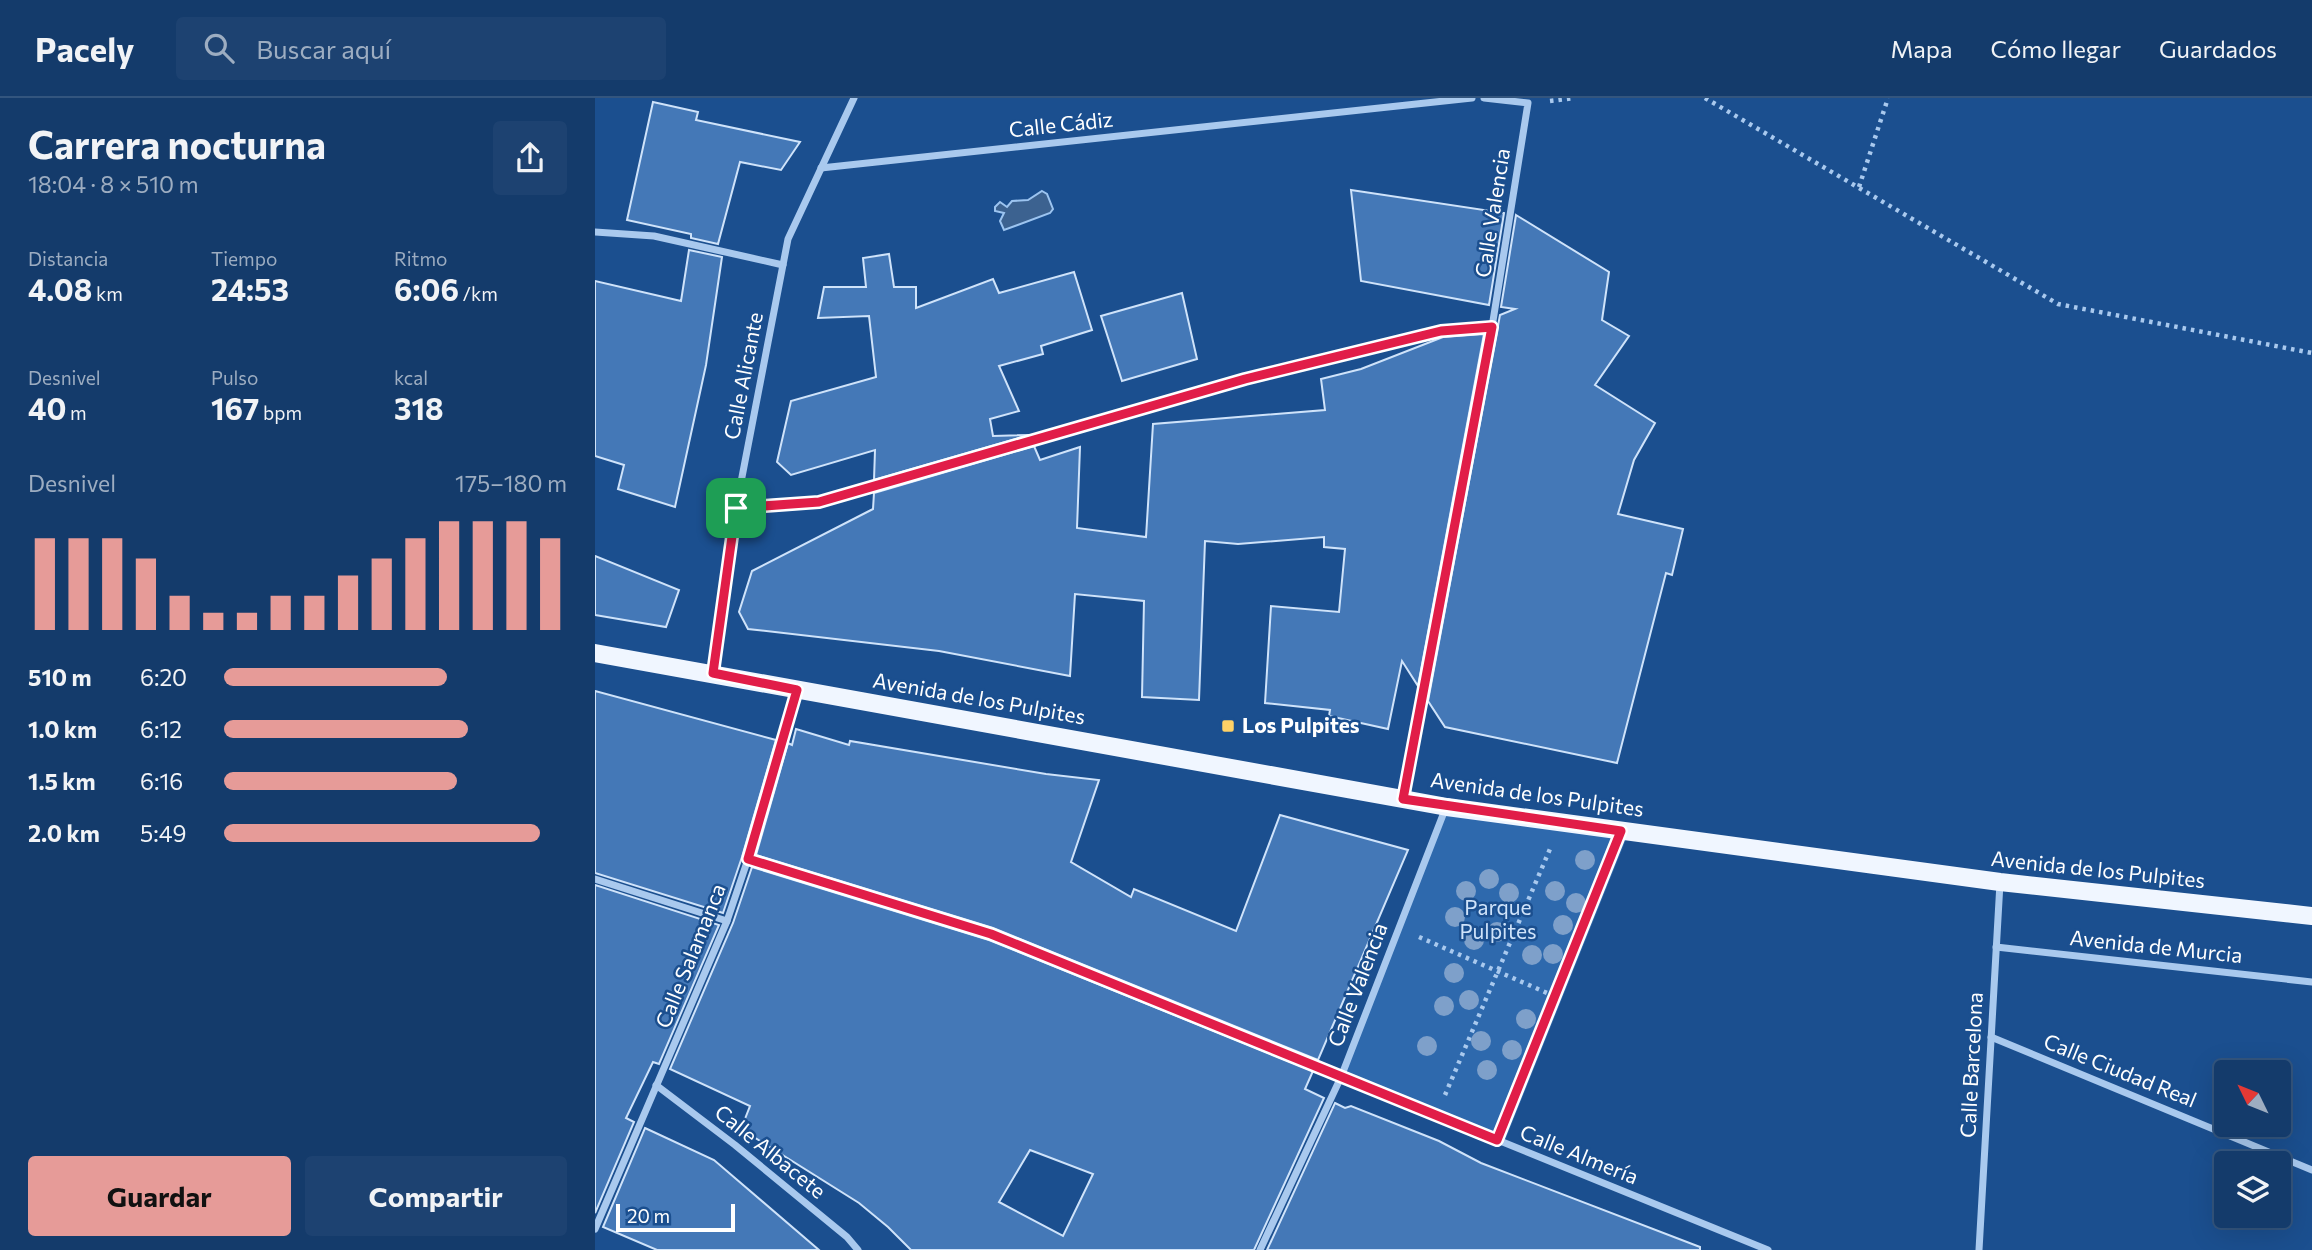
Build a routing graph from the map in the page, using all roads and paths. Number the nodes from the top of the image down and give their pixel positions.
1 (854, 98) edge
2 (1472, 98) edge
3 (1484, 98) edge
4 (1706, 98) edge
5 (1888, 98) edge
6 (821, 168) junction
7 (1859, 187) junction
8 (595, 232) edge
9 (783, 265) junction
10 (1492, 327) junction
11 (2312, 353) edge
12 (736, 508) junction
13 (595, 653) edge
14 (713, 673) junction
15 (797, 690) junction
16 (1403, 799) junction
17 (1447, 807) junction
18 (1561, 822) junction
19 (1621, 831) junction
20 (748, 859) junction
21 (595, 880) edge
22 (2000, 882) junction
23 (2312, 916) edge
24 (727, 921) junction
25 (1399, 928) junction
26 (1996, 947) junction
27 (1498, 971) junction
28 (2312, 982) edge
29 (1554, 996) junction
30 (1991, 1037) junction
31 (1341, 1077) junction
32 (656, 1085) junction
33 (1437, 1116) junction
34 (1497, 1140) junction
35 (2312, 1170) edge
36 (595, 1229) edge
37 (858, 1250) edge
38 (1260, 1250) edge
39 (1768, 1250) edge
40 (1979, 1250) edge

1 - 6 street, Calle Alicante
2 - 6 street, Calle Cádiz
3 - 10 street, Calle Valencia
4 - 7 path
5 - 7 path
6 - 9 street, Calle Alicante
7 - 11 path
8 - 9 street
9 - 12 street, Calle Alicante
10 - 12 street
10 - 16 street, Calle Valencia
12 - 14 street, Calle Alicante
13 - 14 main road, Avenida de los Pulpites
14 - 15 main road, Avenida de los Pulpites
15 - 16 main road, Avenida de los Pulpites
15 - 20 street, Calle Salamanca
16 - 17 main road, Avenida de los Pulpites
17 - 18 main road, Avenida de los Pulpites
17 - 25 street, Calle Valencia
18 - 19 main road, Avenida de los Pulpites
18 - 27 path
19 - 22 main road, Avenida de los Pulpites
19 - 29 path
20 - 24 street, Calle Salamanca
20 - 31 street, Calle Almería
21 - 24 street
22 - 23 main road, Avenida de los Pulpites
22 - 26 street, Calle Barcelona
24 - 32 street, Calle Salamanca
25 - 27 path
25 - 31 street, Calle Valencia
26 - 28 street, Avenida de Murcia
26 - 30 street, Calle Barcelona
27 - 29 path
27 - 33 path
29 - 34 path
30 - 35 street, Calle Ciudad Real
30 - 40 street, Calle Barcelona
31 - 33 street, Calle Almería
31 - 38 street, Calle Valencia
32 - 36 street, Calle Salamanca
32 - 37 street, Calle Albacete
33 - 34 street, Calle Almería
34 - 39 street, Calle Almería

